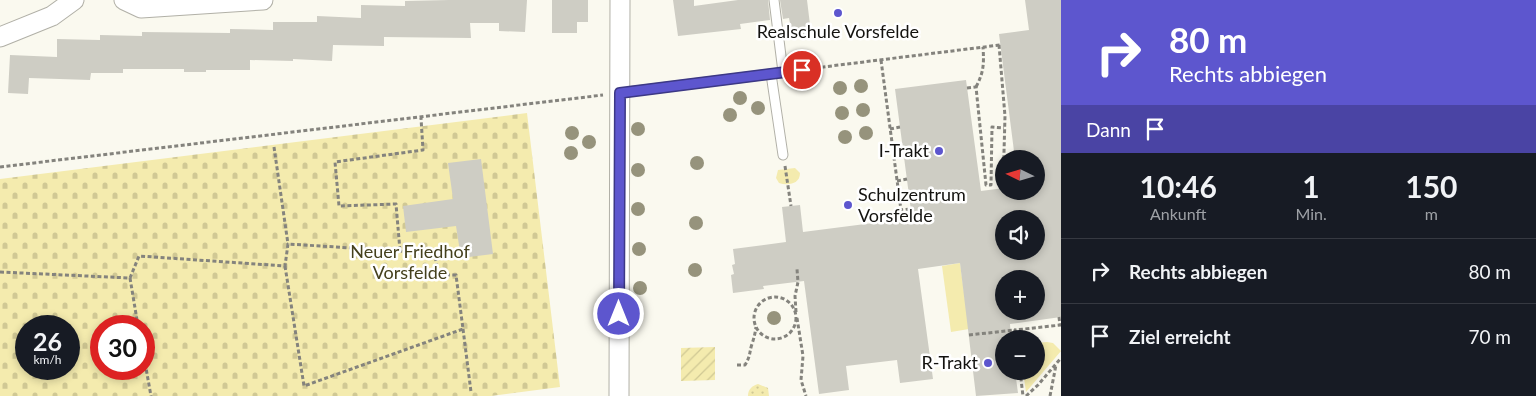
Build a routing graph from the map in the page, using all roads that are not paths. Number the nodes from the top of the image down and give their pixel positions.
1 (74, 0) edge
2 (124, 0) edge
3 (262, 0) edge
4 (620, 0) edge
5 (774, 0) edge
6 (0, 37) edge
7 (802, 70) road end
8 (783, 72) junction
9 (771, 74) junction
10 (620, 93) junction
11 (783, 155) road end
12 (619, 396) edge

1 - 6 street
2 - 3 street
4 - 10 street
5 - 8 lane
7 - 8 lane
8 - 9 lane
9 - 10 lane
9 - 11 lane
10 - 12 street

